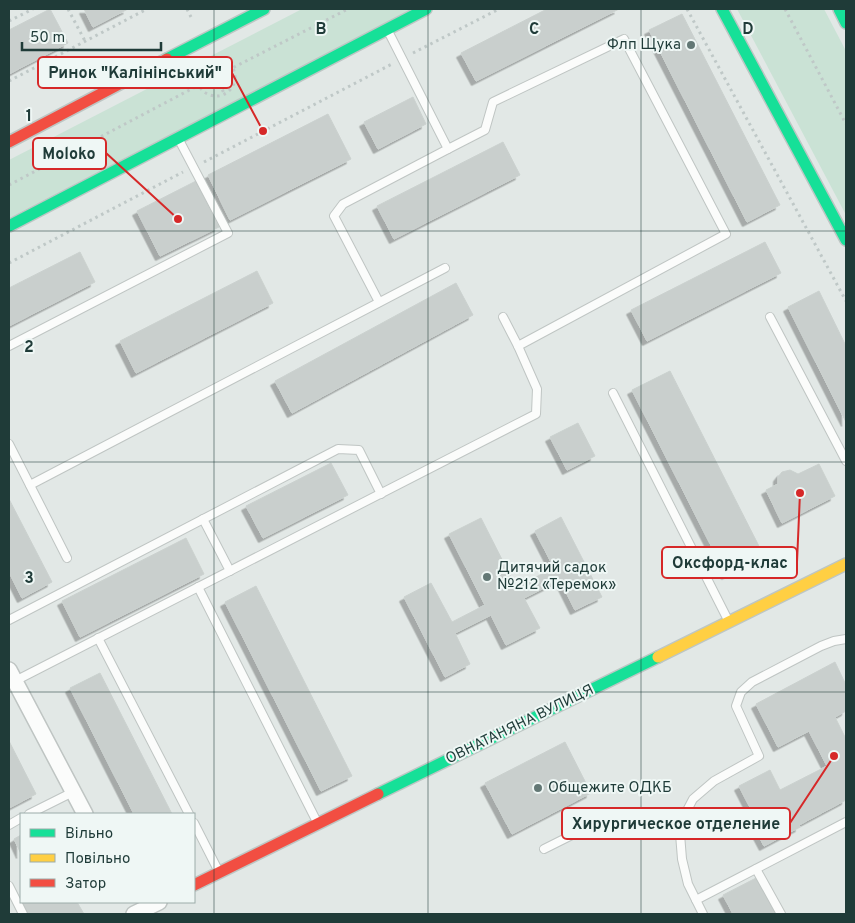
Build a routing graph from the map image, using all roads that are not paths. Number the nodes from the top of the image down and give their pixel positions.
1 (264, 9) edge
2 (426, 9) edge
3 (722, 9) edge
4 (839, 9) edge
5 (846, 23) edge
6 (387, 29) junction
7 (106, 66) dead end
8 (118, 86) junction
9 (178, 138) junction
10 (9, 142) edge
11 (448, 149) junction
12 (9, 226) edge
13 (846, 240) edge
14 (445, 268) dead end
15 (379, 302) junction
16 (503, 317) dead end
17 (770, 318) dead end
18 (9, 346) edge
19 (518, 346) junction
20 (613, 393) dead end
21 (9, 444) edge
22 (846, 461) edge
23 (30, 485) junction
24 (381, 494) junction
25 (203, 519) junction
26 (67, 558) dead end
27 (846, 564) edge
28 (230, 571) junction
29 (198, 587) junction
30 (9, 620) edge
31 (729, 622) junction
32 (98, 638) junction
33 (846, 639) edge
34 (12, 675) edge
35 (73, 792) junction
36 (31, 813) edge
37 (84, 813) edge
38 (188, 813) edge
39 (20, 819) edge
40 (682, 820) junction
41 (846, 822) edge
42 (318, 824) junction
43 (9, 825) edge
44 (195, 825) edge
45 (544, 848) dead end
46 (756, 869) junction
47 (219, 872) junction
48 (195, 884) edge
49 (9, 889) edge
50 (696, 900) junction
51 (156, 903) edge
52 (135, 911) edge
53 (23, 914) edge
54 (702, 914) edge
55 (781, 914) edge

1 - 8 main road
2 - 6 main road
3 - 13 main road
4 - 5 main road
6 - 9 main road
6 - 11 lane
7 - 8 lane
8 - 10 main road
9 - 12 main road
9 - 18 lane
11 - 15 lane
11 - 19 lane
14 - 15 lane
15 - 23 lane
16 - 19 lane
17 - 22 lane
19 - 24 lane
20 - 31 lane
21 - 23 lane
23 - 26 lane
24 - 25 lane
24 - 28 lane
25 - 28 lane
25 - 30 lane
27 - 31 main road, ОВНАТАНЯНА ВУЛИЦЯ
28 - 29 lane
29 - 32 lane
29 - 42 lane
31 - 42 main road, ОВНАТАНЯНА ВУЛИЦЯ
32 - 34 lane
32 - 38 lane
33 - 40 lane
34 - 35 street
35 - 36 lane
35 - 37 street
39 - 43 lane
40 - 45 lane
40 - 50 lane
41 - 46 lane
42 - 47 main road, ОВНАТАНЯНА ВУЛИЦЯ
44 - 47 lane
46 - 50 lane
46 - 55 lane
47 - 48 main road, ОВНАТАНЯНА ВУЛИЦЯ
49 - 53 lane
50 - 54 lane
51 - 52 street

